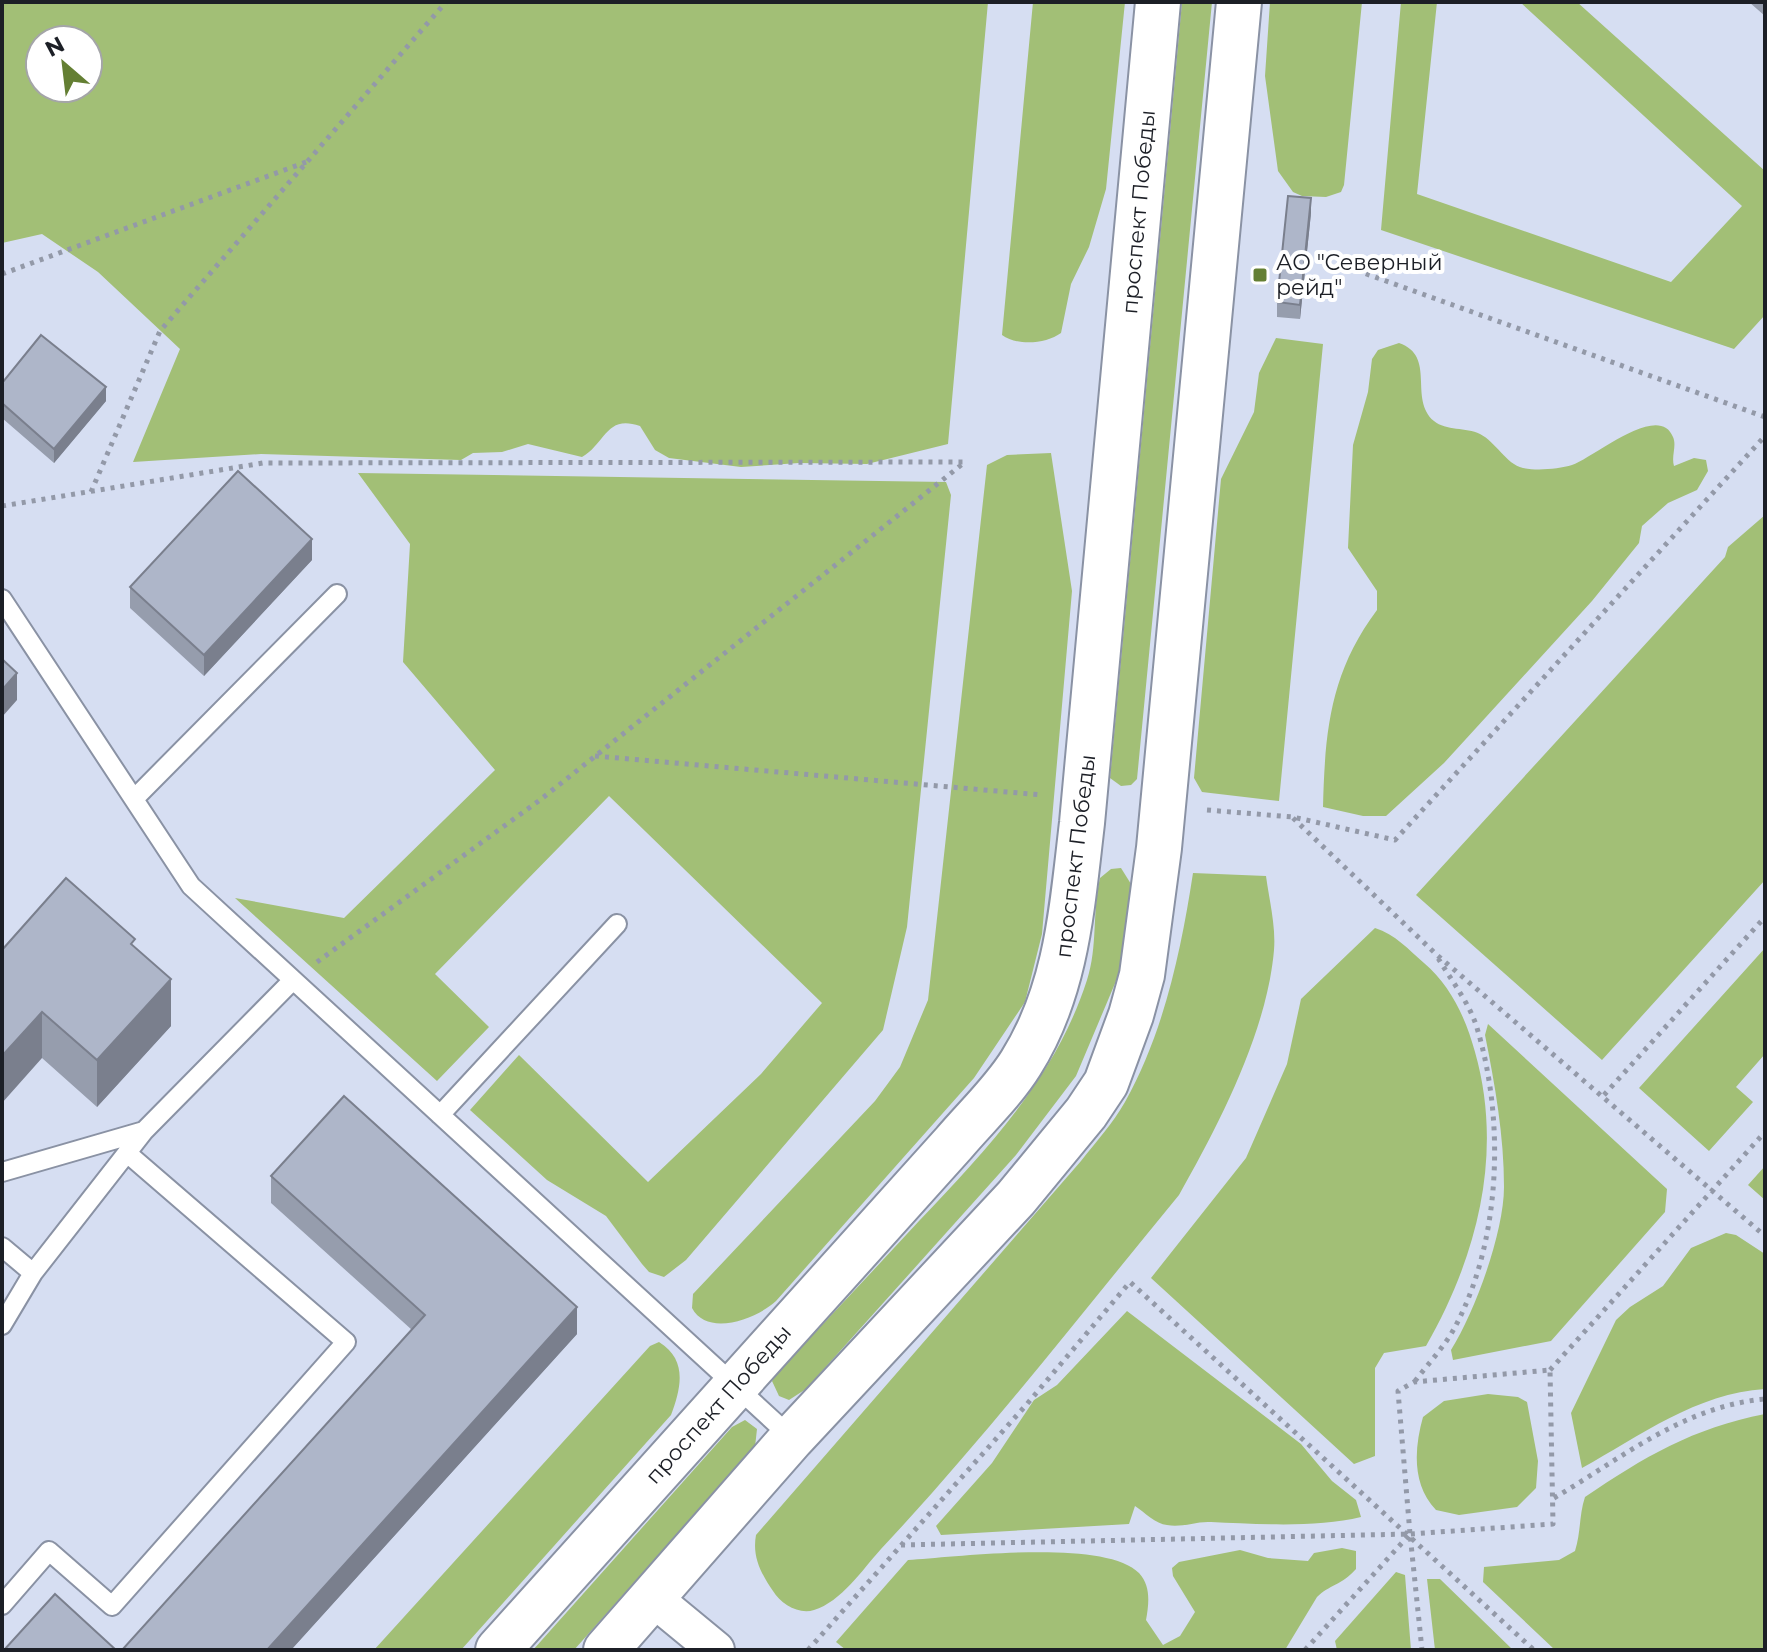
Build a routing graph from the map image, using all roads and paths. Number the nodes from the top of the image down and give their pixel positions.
1 (446, 2) edge
2 (1158, 2) edge
3 (1239, 2) edge
4 (309, 160) junction
5 (1347, 267) dead end
6 (2, 274) edge
7 (1765, 417) edge
8 (1765, 436) edge
9 (91, 492) junction
10 (2, 506) edge
11 (337, 594) dead end
12 (2, 599) edge
13 (595, 756) junction
14 (1047, 796) dead end
15 (134, 799) junction
16 (1199, 809) dead end
17 (1293, 817) junction
18 (1765, 917) edge
19 (617, 924) dead end
20 (1437, 955) junction
21 (293, 980) junction
22 (1604, 1095) junction
23 (440, 1115) junction
24 (144, 1131) junction
25 (1765, 1132) edge
26 (127, 1153) junction
27 (2, 1172) edge
28 (1711, 1191) junction
29 (1765, 1236) edge
30 (2, 1247) edge
31 (33, 1273) junction
32 (2, 1325) edge
33 (1550, 1370) junction
34 (1414, 1382) junction
35 (734, 1385) junction
36 (1765, 1399) edge
37 (792, 1438) junction
38 (1554, 1498) junction
39 (1410, 1534) junction
40 (901, 1545) junction
41 (653, 1598) junction
42 (2, 1605) edge
43 (815, 1643) junction
44 (498, 1650) edge
45 (606, 1650) edge
46 (716, 1650) edge
47 (808, 1650) edge
48 (823, 1650) edge
49 (1305, 1650) edge
50 (1422, 1650) edge
51 (1534, 1650) edge

1 - 4 path
2 - 35 main road, проспект Победы
3 - 37 main road
4 - 6 path
4 - 9 path
5 - 7 path
8 - 17 path
9 - 10 path
9 - 13 path
11 - 15 lane
12 - 15 lane
13 - 14 path
13 - 21 path
15 - 21 lane
16 - 17 path
17 - 20 path
18 - 22 path
19 - 23 lane
20 - 22 path
20 - 34 path
21 - 23 lane
21 - 24 lane
22 - 28 path
23 - 35 lane
24 - 26 lane
24 - 27 lane
25 - 28 path
26 - 31 lane
26 - 42 lane
28 - 29 path
28 - 33 path
30 - 31 lane
31 - 32 lane
33 - 34 path
33 - 38 path
34 - 39 path
35 - 37 lane
35 - 44 main road, проспект Победы
36 - 38 path
37 - 41 main road
38 - 39 path
39 - 40 path
39 - 40 path
39 - 49 path
39 - 50 path
39 - 51 path
40 - 43 path
41 - 45 main road
41 - 46 street
43 - 47 path
43 - 48 path

